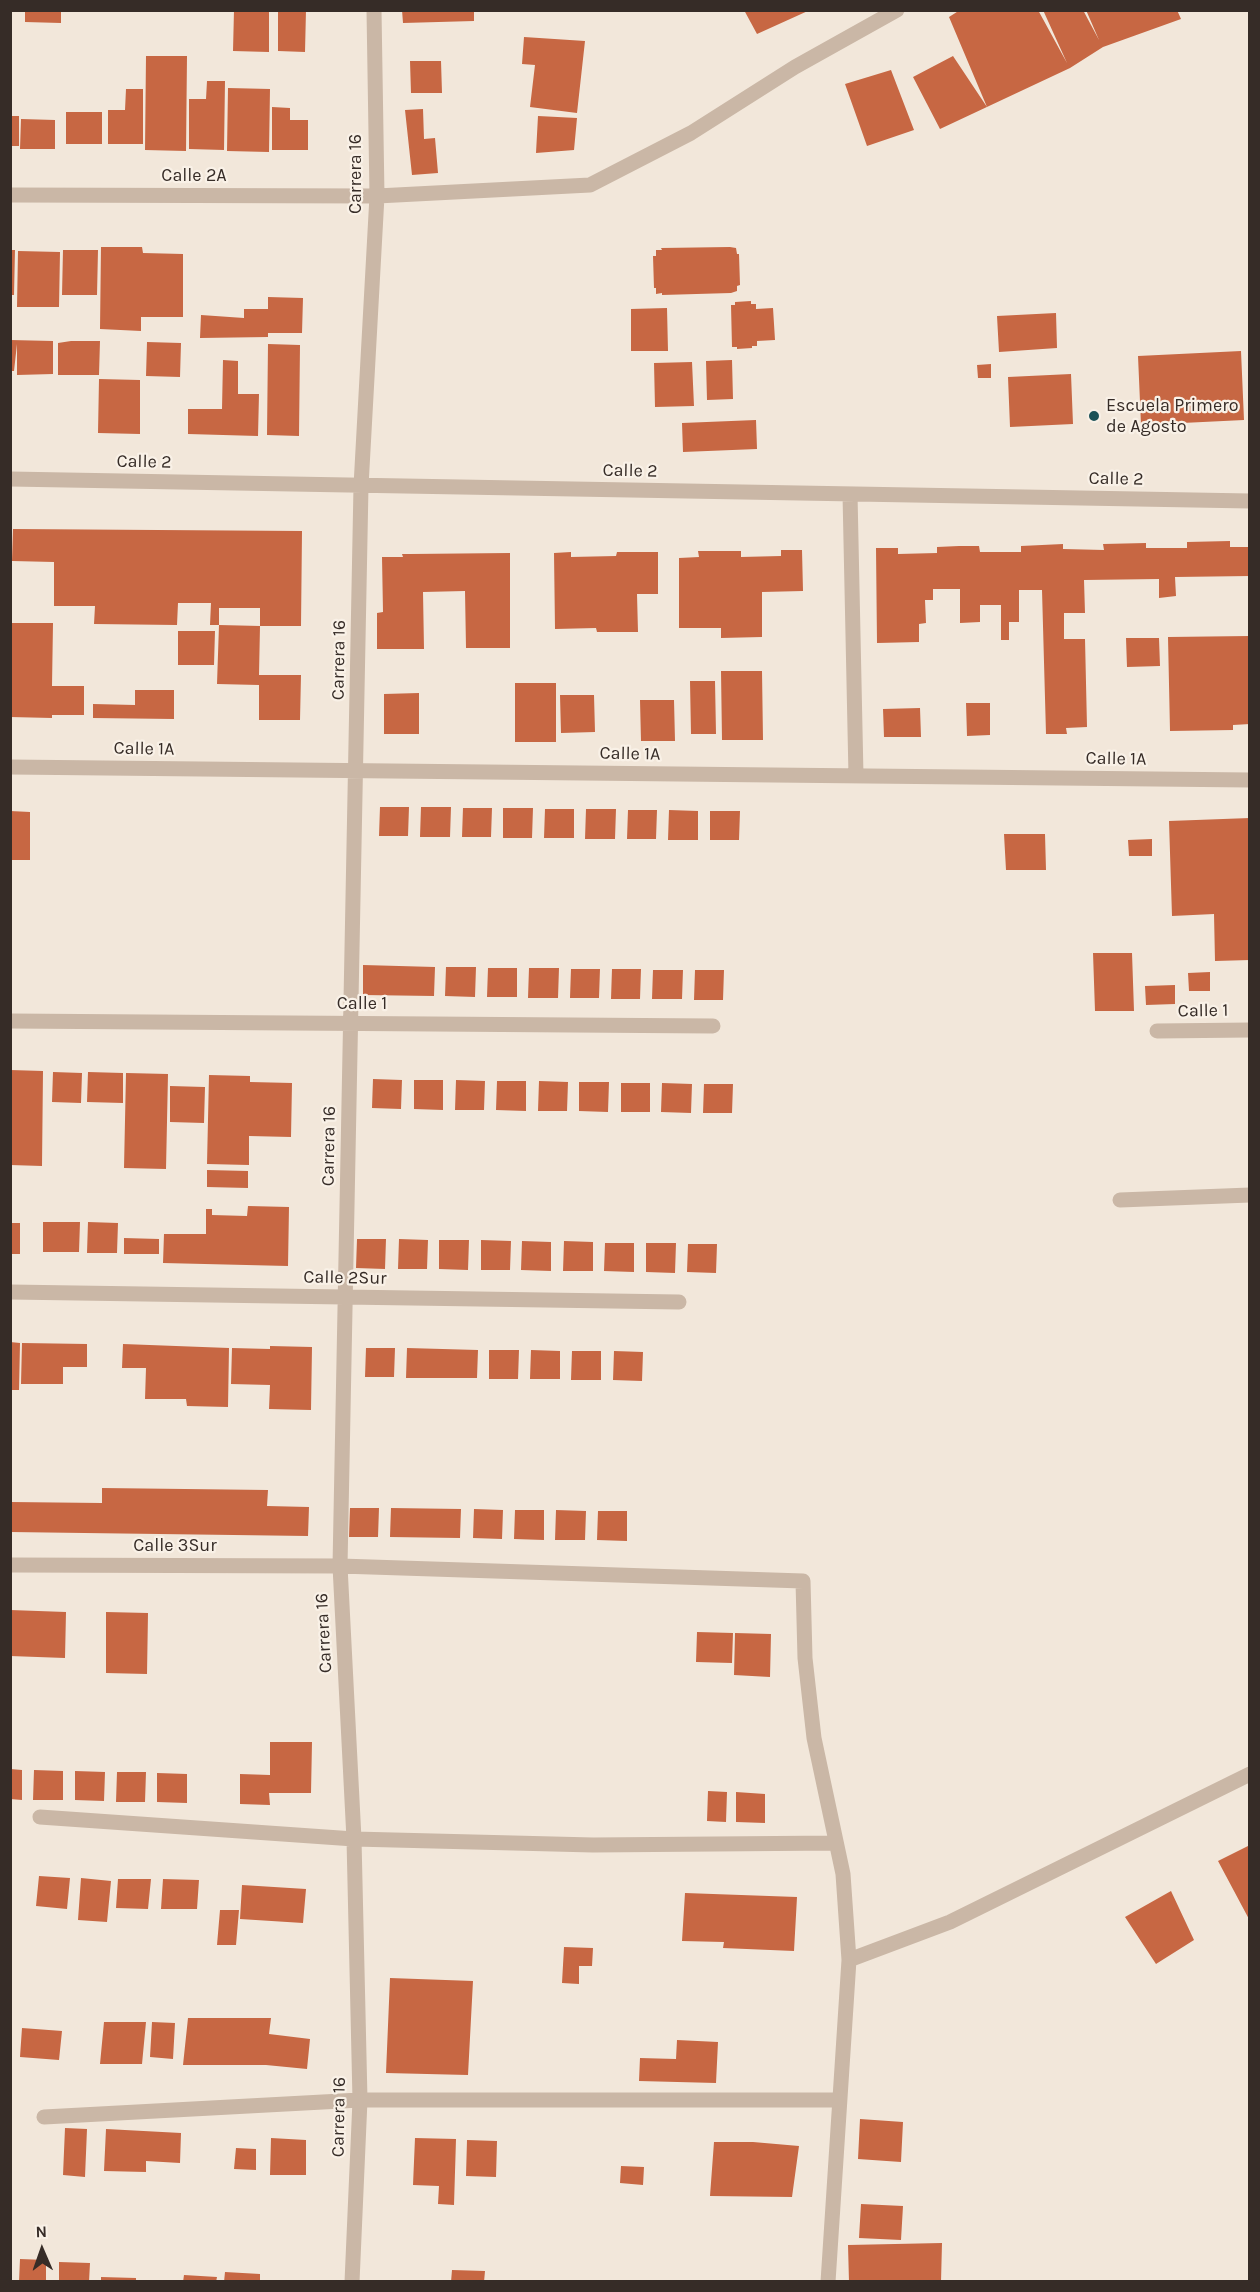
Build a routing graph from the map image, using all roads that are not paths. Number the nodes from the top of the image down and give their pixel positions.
1 (374, 10) edge
2 (897, 10) edge
3 (10, 195) edge
4 (377, 195) junction
5 (10, 479) edge
6 (361, 486) junction
7 (850, 494) junction
8 (1250, 501) edge
9 (10, 767) edge
10 (356, 771) junction
11 (856, 776) junction
12 (1250, 780) edge
13 (10, 1021) edge
14 (351, 1023) junction
15 (713, 1026) dead end
16 (1250, 1030) edge
17 (1156, 1031) dead end
18 (1250, 1195) edge
19 (1120, 1200) dead end
20 (10, 1292) edge
21 (345, 1297) junction
22 (679, 1302) dead end
23 (10, 1565) edge
24 (340, 1566) junction
25 (1250, 1774) edge
26 (40, 1817) dead end
27 (354, 1839) junction
28 (836, 1843) junction
29 (849, 1960) junction
30 (360, 2100) junction
31 (839, 2100) junction
32 (44, 2117) dead end
33 (352, 2282) edge
34 (828, 2282) edge

1 - 4 street, Carrera 16
2 - 4 street, Calle 2A
3 - 4 street, Calle 2A
4 - 6 street, Carrera 16
5 - 6 street, Calle 2
6 - 7 street, Calle 2
6 - 10 street, Carrera 16
7 - 8 street, Calle 2
7 - 11 street
9 - 10 street, Calle 1A
10 - 11 street, Calle 1A
10 - 14 street, Carrera 16
11 - 12 street, Calle 1A
13 - 14 street, Calle 1
14 - 15 street, Calle 1
14 - 21 street, Carrera 16
16 - 17 street, Calle 1
18 - 19 street
20 - 21 street, Calle 2Sur
21 - 22 street, Calle 2Sur
21 - 24 street, Carrera 16
23 - 24 street, Calle 3Sur
24 - 27 street, Carrera 16
24 - 28 street, Calle 3Sur
25 - 29 street
26 - 27 street
27 - 28 street
27 - 30 street, Carrera 16
28 - 29 street
29 - 31 street
30 - 31 street
30 - 32 street
30 - 33 street, Carrera 16
31 - 34 street

